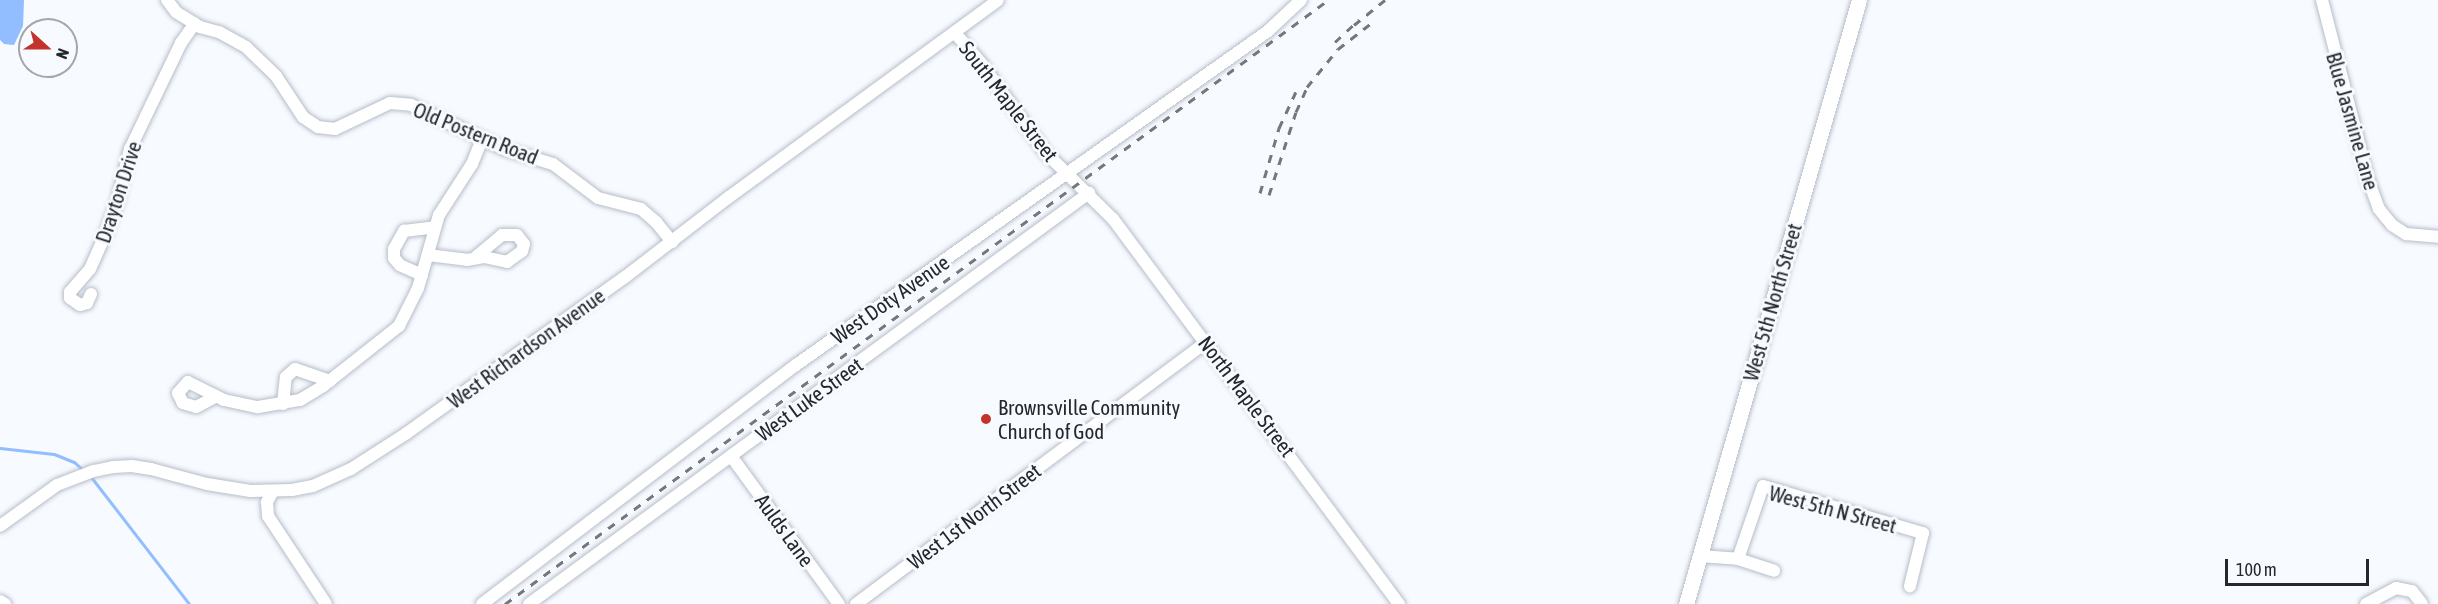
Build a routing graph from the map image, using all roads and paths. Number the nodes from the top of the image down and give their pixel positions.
1 (167, 0) edge
2 (998, 0) edge
3 (1302, 0) edge
4 (1859, 0) edge
5 (2322, 0) edge
6 (195, 23) junction
7 (955, 33) junction
8 (482, 139) junction
9 (1068, 175) junction
10 (1089, 193) junction
11 (435, 227) junction
12 (2438, 237) edge
13 (672, 242) junction
14 (428, 255) junction
15 (475, 258) dead end
16 (422, 275) junction
17 (91, 294) dead end
18 (1206, 342) junction
19 (330, 381) junction
20 (215, 397) dead end
21 (283, 404) junction
22 (731, 456) junction
23 (273, 491) junction
24 (0, 526) edge
25 (1699, 556) junction
26 (1738, 559) junction
27 (1774, 571) dead end
28 (1910, 586) dead end
29 (0, 602) edge
30 (5, 604) edge
31 (326, 604) edge
32 (482, 604) edge
33 (529, 604) edge
34 (838, 604) edge
35 (856, 604) edge
36 (1399, 604) edge
37 (1686, 604) edge
38 (2366, 604) edge
39 (2422, 604) edge

1 - 6 street, Old Postern Road
2 - 7 street, West Richardson Avenue
3 - 9 street, West Doty Avenue
4 - 25 main road, West 5th North Street
5 - 12 street, Blue Jasmine Lane
6 - 8 street, Old Postern Road
6 - 17 street, Drayton Drive
7 - 9 street, South Maple Street
7 - 13 street, West Richardson Avenue
8 - 11 street
8 - 13 street, Old Postern Road
9 - 10 street, South Maple Street
9 - 32 street, West Doty Avenue
10 - 18 street, North Maple Street
10 - 22 street, West Luke Street
11 - 14 street
11 - 16 street
13 - 23 street, West Richardson Avenue
14 - 15 street
14 - 16 street
16 - 19 street
18 - 35 street, West 1st North Street
18 - 36 street, North Maple Street
19 - 21 street
19 - 21 street
20 - 21 street
22 - 33 street, West Luke Street
22 - 34 street, Aulds Lane
23 - 24 street, West Richardson Avenue
23 - 31 street
25 - 26 street
25 - 37 main road, West 5th North Street
26 - 27 street
26 - 28 street, West 5th N Street
29 - 30 street
38 - 39 street

